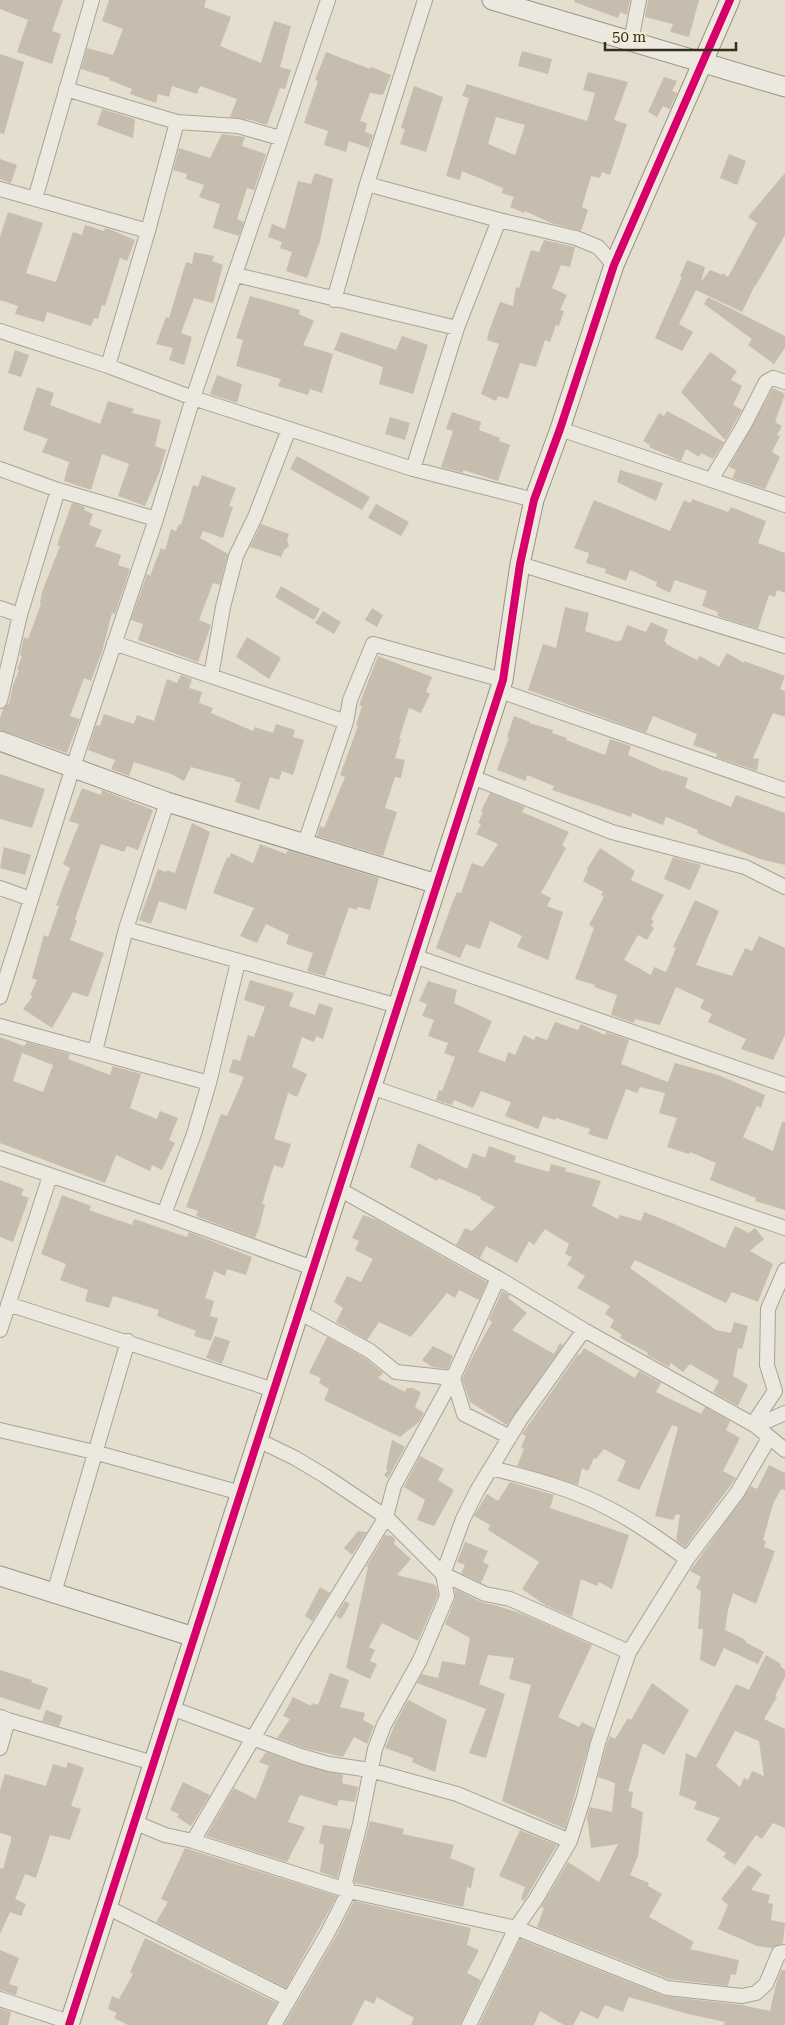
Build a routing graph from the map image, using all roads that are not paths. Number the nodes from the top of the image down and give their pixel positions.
1 (92, 0) edge
2 (328, 0) edge
3 (425, 0) edge
4 (492, 0) edge
5 (639, 0) edge
6 (730, 0) edge
7 (525, 5) edge
8 (631, 41) junction
9 (702, 62) junction
10 (785, 87) edge
11 (66, 89) junction
12 (176, 122) junction
13 (280, 138) junction
14 (367, 184) junction
15 (0, 189) edge
16 (35, 199) junction
17 (499, 220) junction
18 (148, 231) junction
19 (614, 264) junction
20 (236, 275) junction
21 (334, 300) junction
22 (457, 328) junction
23 (0, 331) edge
24 (108, 366) junction
25 (785, 382) edge
26 (193, 398) junction
27 (560, 428) junction
28 (289, 429) junction
29 (413, 468) junction
30 (0, 469) edge
31 (711, 480) junction
32 (58, 490) junction
33 (534, 500) junction
34 (785, 505) edge
35 (156, 519) junction
36 (520, 564) junction
37 (0, 608) edge
38 (20, 615) junction
39 (114, 643) junction
40 (785, 646) edge
41 (211, 676) junction
42 (501, 685) junction
43 (0, 701) edge
44 (346, 722) junction
45 (0, 741) edge
46 (73, 767) junction
47 (472, 777) junction
48 (785, 790) edge
49 (168, 802) junction
50 (305, 843) junction
51 (437, 884) junction
52 (785, 886) edge
53 (0, 888) edge
54 (31, 899) junction
55 (126, 930) junction
56 (414, 956) junction
57 (238, 962) junction
58 (0, 997) edge
59 (398, 1006) junction
60 (0, 1026) edge
61 (95, 1051) junction
62 (209, 1083) junction
63 (785, 1084) edge
64 (372, 1087) junction
65 (0, 1158) edge
66 (50, 1176) junction
67 (339, 1189) junction
68 (164, 1214) junction
69 (785, 1228) edge
70 (313, 1268) junction
71 (785, 1270) edge
72 (498, 1278) junction
73 (8, 1304) junction
74 (299, 1312) junction
75 (0, 1330) edge
76 (584, 1330) junction
77 (128, 1341) junction
78 (453, 1378) junction
79 (274, 1390) junction
80 (785, 1413) edge
81 (754, 1425) junction
82 (0, 1430) edge
83 (510, 1437) junction
84 (769, 1438) junction
85 (258, 1440) junction
86 (785, 1450) edge
87 (94, 1452) junction
88 (491, 1468) junction
89 (241, 1493) junction
90 (386, 1517) junction
91 (687, 1559) junction
92 (443, 1574) junction
93 (0, 1576) edge
94 (54, 1593) junction
95 (194, 1637) junction
96 (629, 1652) junction
97 (171, 1708) junction
98 (4, 1718) edge
99 (253, 1738) junction
100 (0, 1748) edge
101 (153, 1763) junction
102 (370, 1770) junction
103 (134, 1822) junction
104 (193, 1841) junction
105 (570, 1841) junction
106 (348, 1891) junction
107 (107, 1907) junction
108 (516, 1928) junction
109 (785, 1952) edge
110 (0, 1999) edge
111 (289, 1999) junction
112 (69, 2024) edge
113 (274, 2025) edge
114 (469, 2025) edge

1 - 11 street
2 - 13 street
3 - 14 street
4 - 7 street
5 - 8 street
6 - 9 street
7 - 8 street
8 - 9 street
9 - 10 street
9 - 19 street
11 - 12 street
11 - 16 street
12 - 13 street
12 - 18 street
13 - 20 street
14 - 17 street
14 - 21 street
15 - 16 street
16 - 18 street
17 - 19 street
17 - 22 street
18 - 24 street
19 - 27 street
20 - 21 street
20 - 26 street
21 - 22 street
22 - 29 street
23 - 24 street
24 - 26 street
25 - 31 street
26 - 28 street
26 - 35 street
27 - 31 street
27 - 33 street
28 - 29 street
28 - 41 street
29 - 33 street
30 - 32 street
31 - 34 street
32 - 35 street
32 - 38 street
33 - 36 street
35 - 39 street
36 - 40 street
36 - 42 street
37 - 38 street
38 - 43 street
39 - 41 street
39 - 46 street
41 - 44 street
42 - 44 street
42 - 47 street
42 - 48 street
44 - 50 street
45 - 46 street
46 - 49 street
46 - 54 street
47 - 51 street
47 - 52 street
49 - 50 street
49 - 55 street
50 - 51 street
51 - 56 street
53 - 54 street
54 - 58 street
55 - 57 street
55 - 61 street
56 - 59 street
56 - 63 street
57 - 59 street
57 - 62 street
59 - 64 street
60 - 61 street
61 - 62 street
62 - 68 street
64 - 67 street
64 - 69 street
65 - 66 street
66 - 68 street
66 - 73 street
67 - 70 street
67 - 72 street
68 - 70 street
70 - 74 street
71 - 81 street
72 - 76 street
72 - 78 street
73 - 75 street
73 - 77 street
74 - 78 street
74 - 79 street
76 - 81 street
76 - 83 street
77 - 79 street
77 - 87 street
78 - 83 street
78 - 90 street
79 - 85 street
80 - 81 street
81 - 84 street
82 - 87 street
83 - 88 street
84 - 86 street
84 - 91 street
85 - 89 street
85 - 90 street
87 - 89 street
87 - 94 street
88 - 91 street
88 - 92 street
89 - 95 street
90 - 92 street
90 - 99 street
91 - 96 street
92 - 96 street
92 - 102 street
93 - 94 street
94 - 95 street
95 - 97 street
96 - 105 street
97 - 99 street
97 - 101 street
98 - 100 street
98 - 101 street
99 - 102 street
99 - 104 street
101 - 103 street
102 - 105 street
102 - 106 street
103 - 104 street
103 - 107 street
104 - 106 street
105 - 108 street
106 - 108 street
106 - 111 street
107 - 111 street
107 - 112 street
108 - 109 street
108 - 114 street
110 - 112 street
111 - 113 street

